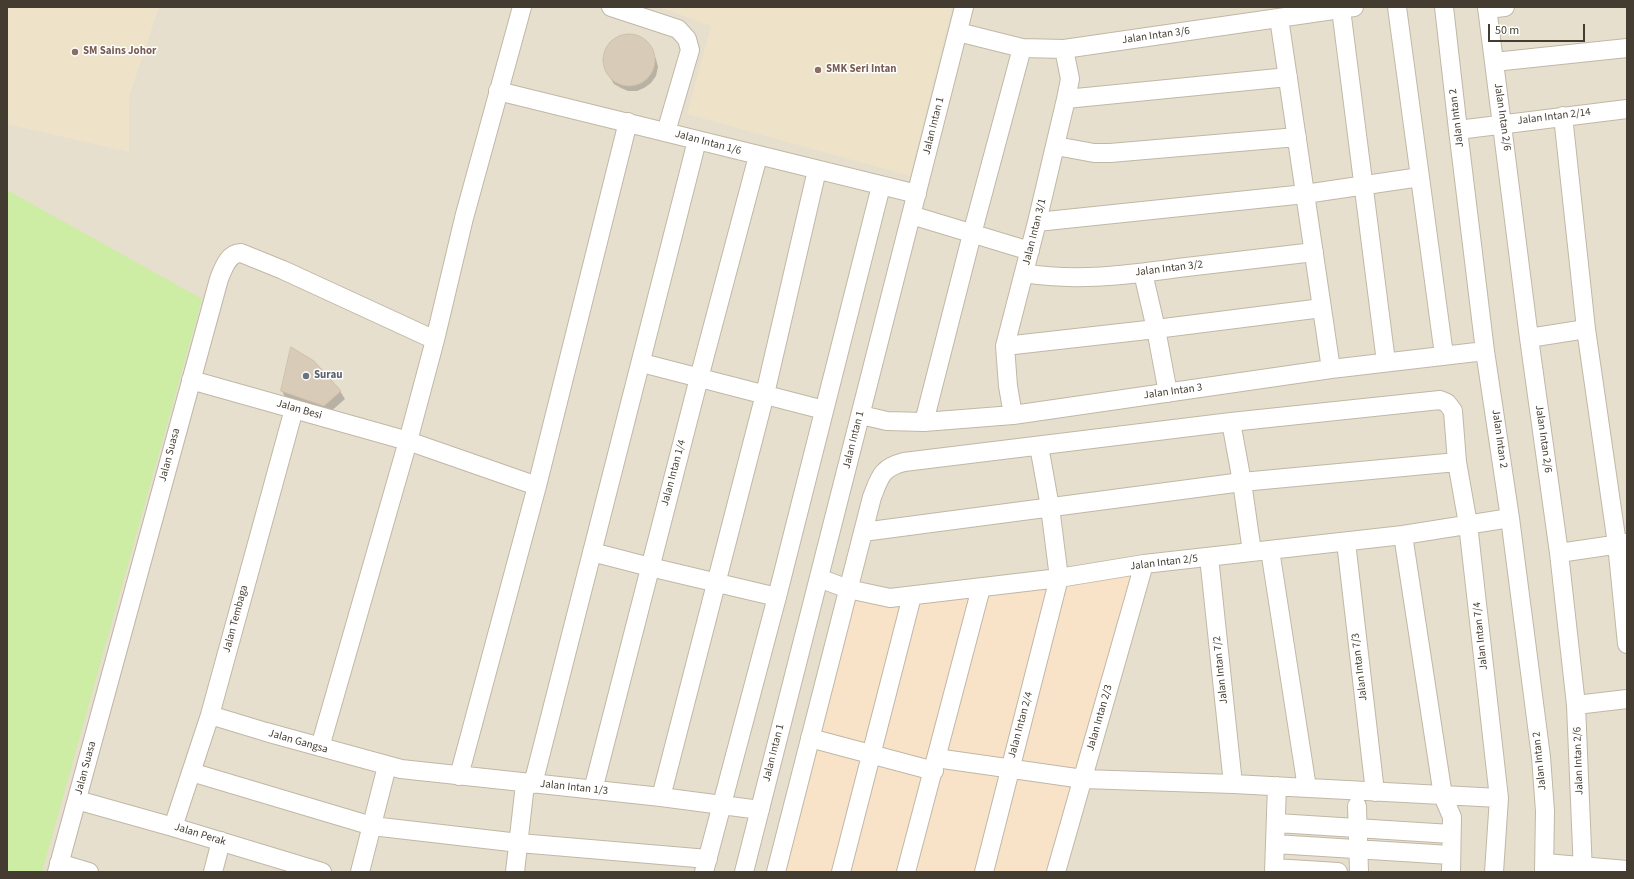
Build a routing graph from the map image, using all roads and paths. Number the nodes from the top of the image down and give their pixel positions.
1 (522, 7) edge
2 (611, 7) edge
3 (964, 7) edge
4 (1397, 7) edge
5 (1444, 7) edge
6 (1505, 7) edge
7 (1348, 8) edge
8 (1487, 8) edge
9 (1285, 14) edge
10 (958, 32) junction
11 (1022, 48) junction
12 (1627, 48) edge
13 (1064, 49) junction
14 (1494, 62) junction
15 (1288, 77) junction
16 (498, 91) junction
17 (1066, 99) junction
18 (1627, 109) edge
19 (1563, 116) junction
20 (628, 122) junction
21 (1503, 124) junction
22 (1458, 130) junction
23 (666, 132) junction
24 (1297, 137) junction
25 (697, 140) junction
26 (1056, 146) junction
27 (758, 156) junction
28 (817, 170) junction
29 (1420, 177) junction
30 (1364, 185) junction
31 (881, 186) junction
32 (917, 194) junction
33 (1305, 194) junction
34 (912, 215) junction
35 (1037, 222) junction
36 (972, 234) junction
37 (1030, 250) junction
38 (1314, 252) junction
39 (1024, 273) junction
40 (1143, 273) junction
41 (1322, 308) junction
42 (1156, 329) junction
43 (1586, 329) junction
44 (1529, 338) junction
45 (435, 340) junction
46 (1005, 346) junction
47 (1485, 351) junction
48 (1444, 355) junction
49 (1386, 362) junction
50 (642, 363) junction
51 (1330, 369) junction
52 (699, 378) junction
53 (191, 380) junction
54 (1168, 393) junction
55 (765, 394) junction
56 (294, 409) junction
57 (824, 410) junction
58 (861, 415) junction
59 (1013, 415) junction
60 (924, 422) junction
61 (1231, 422) junction
62 (408, 441) junction
63 (1039, 446) junction
64 (1457, 462) junction
65 (1242, 482) junction
66 (537, 486) junction
67 (1050, 507) junction
68 (1510, 518) junction
69 (1468, 524) junction
70 (863, 532) junction
71 (1403, 535) junction
72 (1346, 542) junction
73 (1622, 543) edge
74 (1270, 550) junction
75 (592, 552) junction
76 (1252, 552) junction
77 (1559, 552) junction
78 (1209, 557) junction
79 (1144, 564) junction
80 (650, 567) junction
81 (819, 578) junction
82 (1059, 578) junction
83 (717, 582) junction
84 (848, 588) junction
85 (981, 588) junction
86 (912, 596) junction
87 (777, 597) junction
88 (1627, 644) edge
89 (1627, 699) edge
90 (1576, 705) junction
91 (210, 714) junction
92 (810, 738) junction
93 (320, 747) junction
94 (871, 755) junction
95 (935, 765) junction
96 (387, 766) junction
97 (1010, 769) junction
98 (191, 772) junction
99 (459, 776) junction
100 (1083, 779) junction
101 (529, 784) junction
102 (1233, 784) junction
103 (1278, 786) junction
104 (1306, 788) junction
105 (593, 790) junction
106 (1375, 792) junction
107 (1443, 796) junction
108 (661, 797) junction
109 (1499, 798) junction
110 (77, 800) junction
111 (723, 805) junction
112 (1357, 806) dead end
113 (760, 810) junction
114 (1276, 823) junction
115 (372, 826) junction
116 (173, 827) junction
117 (1358, 829) junction
118 (1452, 834) junction
119 (221, 841) junction
120 (518, 843) junction
121 (1275, 844) junction
122 (1358, 849) junction
123 (1451, 863) edge
124 (706, 866) edge
125 (58, 868) edge
126 (1545, 868) edge
127 (1583, 869) edge
128 (1274, 870) edge
129 (1627, 870) edge
130 (89, 872) edge
131 (213, 872) edge
132 (322, 872) edge
133 (360, 872) edge
134 (515, 872) edge
135 (744, 872) edge
136 (776, 872) edge
137 (841, 872) edge
138 (906, 872) edge
139 (984, 872) edge
140 (1056, 872) edge
141 (1338, 872) edge
142 (1358, 872) edge
143 (1494, 872) edge

1 - 16 street
2 - 23 street
3 - 10 street, Jalan Intan 1
4 - 29 street
5 - 22 street, Jalan Intan 2
6 - 8 street
7 - 9 street, Jalan Intan 3/6
7 - 30 street
8 - 14 street, Jalan Intan 2/6
9 - 13 street, Jalan Intan 3/6
9 - 15 street
10 - 11 street, Jalan Intan 3/6
10 - 32 street, Jalan Intan 1
11 - 13 street, Jalan Intan 3/6
11 - 36 street
12 - 14 street
13 - 17 street, Jalan Intan 3/1
14 - 21 street, Jalan Intan 2/6
15 - 17 street
15 - 24 street
16 - 20 street, Jalan Intan 1/6
16 - 45 street
17 - 26 street, Jalan Intan 3/1
18 - 19 street, Jalan Intan 2/14
19 - 21 street, Jalan Intan 2/14
19 - 43 street
20 - 23 street, Jalan Intan 1/6
20 - 66 street
21 - 22 street, Jalan Intan 2/14
21 - 44 street, Jalan Intan 2/6
22 - 47 street, Jalan Intan 2
23 - 25 street, Jalan Intan 1/6
24 - 26 street
24 - 33 street
25 - 27 street, Jalan Intan 1/6
25 - 50 street
26 - 35 street, Jalan Intan 3/1
27 - 28 street, Jalan Intan 1/6
27 - 52 street, Jalan Intan 1/4
28 - 31 street, Jalan Intan 1/6
28 - 55 street
29 - 30 street
29 - 48 street
30 - 33 street
30 - 49 street
31 - 32 street, Jalan Intan 1/6
31 - 57 street
32 - 34 street, Jalan Intan 1
33 - 35 street
33 - 38 street
34 - 36 street
34 - 58 street, Jalan Intan 1
35 - 37 street, Jalan Intan 3/1
36 - 37 street
36 - 60 street
37 - 39 street, Jalan Intan 3/1
38 - 40 street, Jalan Intan 3/2
38 - 41 street
39 - 40 street, Jalan Intan 3/2
39 - 46 street, Jalan Intan 3/1
40 - 42 street
41 - 42 street
41 - 51 street
42 - 46 street
42 - 54 street
43 - 44 street
43 - 73 street
44 - 77 street, Jalan Intan 2/6
45 - 53 street, Jalan Suasa
45 - 62 street
46 - 59 street, Jalan Intan 3/1
47 - 48 street, Jalan Intan 3
47 - 68 street, Jalan Intan 2
48 - 49 street, Jalan Intan 3
49 - 51 street, Jalan Intan 3
50 - 52 street
50 - 75 street
51 - 54 street, Jalan Intan 3
52 - 55 street
52 - 80 street, Jalan Intan 1/4
53 - 56 street, Jalan Besi
53 - 110 street, Jalan Suasa
54 - 59 street, Jalan Intan 3
55 - 57 street
55 - 83 street
56 - 62 street, Jalan Besi
56 - 91 street, Jalan Tembaga
57 - 87 street
58 - 60 street, Jalan Intan 3
58 - 81 street, Jalan Intan 1
59 - 60 street, Jalan Intan 3
61 - 63 street
61 - 64 street, Jalan Intan 7/4
61 - 65 street
62 - 66 street, Jalan Besi
62 - 93 street
63 - 67 street
63 - 70 street
64 - 65 street
64 - 69 street, Jalan Intan 7/4
65 - 67 street
65 - 76 street
66 - 99 street
67 - 70 street
67 - 82 street
68 - 69 street, Jalan Intan 2/5
68 - 126 street, Jalan Intan 2
69 - 71 street, Jalan Intan 2/5
69 - 109 street, Jalan Intan 7/4
70 - 84 street
71 - 72 street, Jalan Intan 2/5
71 - 107 street
72 - 74 street, Jalan Intan 2/5
72 - 106 street, Jalan Intan 7/3
73 - 77 street
73 - 88 street
74 - 76 street, Jalan Intan 2/5
74 - 104 street
75 - 80 street
75 - 101 street
76 - 78 street, Jalan Intan 2/5
77 - 90 street, Jalan Intan 2/6
78 - 79 street, Jalan Intan 2/5
78 - 102 street, Jalan Intan 7/2
79 - 82 street, Jalan Intan 2/5
79 - 100 street, Jalan Intan 2/3
80 - 83 street
80 - 105 street, Jalan Intan 1/4
81 - 84 street, Jalan Intan 2/5
81 - 113 street, Jalan Intan 1
82 - 85 street, Jalan Intan 2/5
82 - 97 street, Jalan Intan 2/4
83 - 87 street
83 - 108 street
84 - 86 street, Jalan Intan 2/5
84 - 92 street
85 - 86 street, Jalan Intan 2/5
85 - 95 street
86 - 94 street
87 - 111 street
89 - 90 street
90 - 127 street, Jalan Intan 2/6
91 - 93 street, Jalan Gangsa
91 - 98 street, Jalan Tembaga
92 - 94 street
92 - 136 street
93 - 96 street, Jalan Gangsa
94 - 95 street
94 - 137 street
95 - 97 street
95 - 138 street
96 - 99 street, Jalan Intan 1/3
96 - 115 street
97 - 100 street
97 - 139 street, Jalan Intan 2/4
98 - 115 street
98 - 116 street, Jalan Tembaga
99 - 101 street, Jalan Intan 1/3
100 - 102 street
100 - 140 street, Jalan Intan 2/3
101 - 105 street, Jalan Intan 1/3
101 - 120 street
102 - 103 street
103 - 104 street
103 - 114 street
104 - 106 street
105 - 108 street, Jalan Intan 1/3
106 - 107 street
107 - 109 street
107 - 118 street
108 - 111 street, Jalan Intan 1/3
109 - 143 street, Jalan Intan 7/4
110 - 116 street, Jalan Perak
110 - 125 street, Jalan Suasa
111 - 113 street, Jalan Intan 1/3
111 - 124 street
112 - 117 street
113 - 135 street, Jalan Intan 1
114 - 117 street
114 - 121 street
115 - 120 street
115 - 133 street
116 - 119 street, Jalan Perak
117 - 118 street
117 - 122 street
118 - 123 street
119 - 131 street
119 - 132 street, Jalan Perak
120 - 124 street
120 - 134 street
121 - 122 street
121 - 128 street
122 - 123 street
122 - 142 street
125 - 130 street
126 - 127 street
127 - 129 street
128 - 141 street

